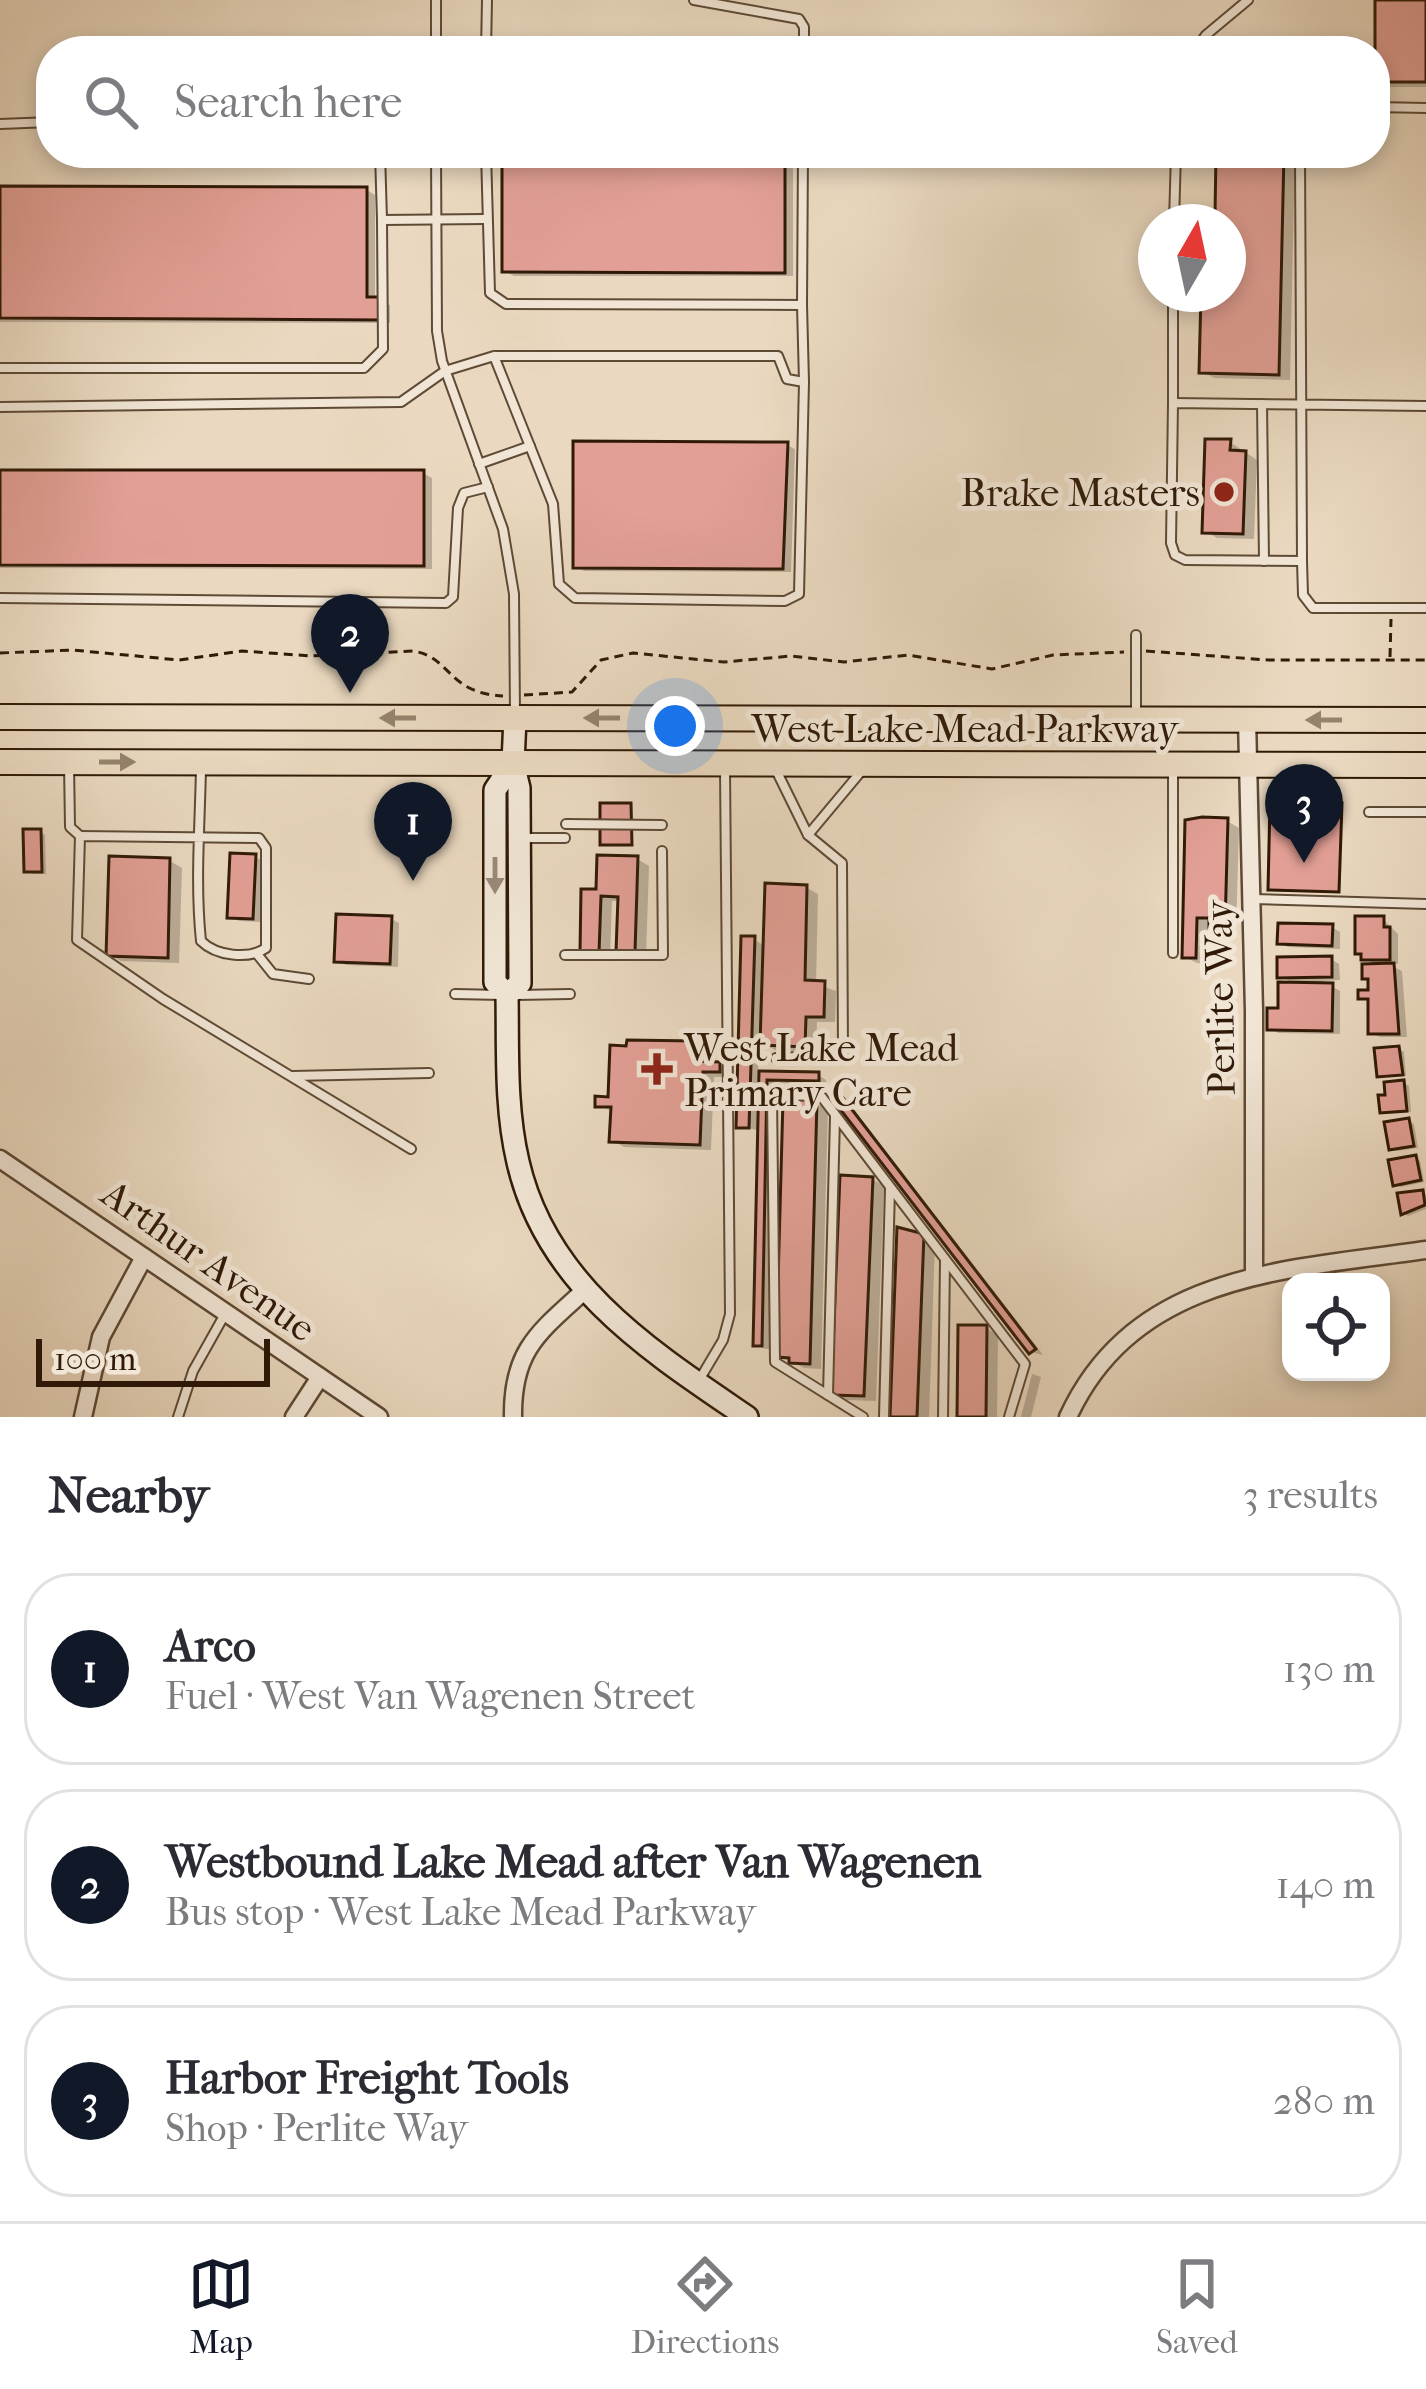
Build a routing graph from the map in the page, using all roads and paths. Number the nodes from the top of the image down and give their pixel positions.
1 (436, 0) edge
2 (487, 0) edge
3 (694, 0) edge
4 (1248, 0) edge
5 (436, 36) edge
6 (486, 36) edge
7 (804, 36) edge
8 (1205, 36) edge
9 (1390, 107) edge
10 (1426, 108) edge
11 (36, 123) edge
12 (0, 124) edge
13 (380, 168) edge
14 (436, 168) edge
15 (486, 168) edge
16 (803, 168) edge
17 (1176, 168) edge
18 (1300, 168) edge
19 (1175, 204) edge
20 (485, 219) junction
21 (382, 220) junction
22 (435, 220) junction
23 (802, 305) junction
24 (1173, 312) edge
25 (494, 356) junction
26 (0, 368) edge
27 (445, 371) junction
28 (804, 382) junction
29 (1172, 403) junction
30 (1262, 404) junction
31 (1301, 404) junction
32 (0, 406) edge
33 (1426, 406) edge
34 (530, 446) junction
35 (479, 464) junction
36 (488, 487) junction
37 (1264, 561) junction
38 (1302, 561) junction
39 (0, 598) edge
40 (1424, 610) edge
41 (1391, 611) junction
42 (1136, 634) dead end
43 (1136, 651) junction
44 (0, 653) edge
45 (1390, 659) junction
46 (1426, 660) edge
47 (515, 707) junction
48 (0, 717) edge
49 (1136, 719) junction
50 (1247, 719) junction
51 (1426, 720) edge
52 (0, 762) edge
53 (69, 762) junction
54 (202, 763) junction
55 (513, 763) junction
56 (725, 764) junction
57 (772, 764) junction
58 (867, 764) junction
59 (1173, 764) junction
60 (1247, 764) junction
61 (1426, 765) edge
62 (1369, 812) dead end
63 (1426, 812) edge
64 (566, 824) dead end
65 (662, 825) dead end
66 (808, 835) junction
67 (80, 836) junction
68 (200, 837) junction
69 (520, 838) junction
70 (566, 838) dead end
71 (662, 851) dead end
72 (1251, 898) junction
73 (1426, 904) edge
74 (1173, 953) dead end
75 (257, 954) junction
76 (565, 955) dead end
77 (309, 980) dead end
78 (455, 994) dead end
79 (570, 994) dead end
80 (507, 995) junction
81 (776, 1058) dead end
82 (429, 1073) dead end
83 (291, 1076) junction
84 (835, 1115) junction
85 (411, 1149) dead end
86 (0, 1159) edge
87 (890, 1186) junction
88 (1426, 1250) edge
89 (144, 1257) junction
90 (944, 1258) junction
91 (1254, 1275) junction
92 (584, 1290) junction
93 (226, 1313) junction
94 (320, 1377) junction
95 (697, 1383) junction
96 (828, 1395) junction
97 (83, 1417) edge
98 (178, 1417) edge
99 (294, 1417) edge
100 (379, 1417) edge
101 (513, 1417) edge
102 (747, 1417) edge
103 (863, 1417) edge
104 (884, 1417) edge
105 (943, 1417) edge
106 (1010, 1417) edge
107 (1068, 1417) edge

1 - 5 lane
2 - 6 lane
3 - 7 lane
4 - 8 lane
9 - 10 lane
11 - 12 lane
13 - 21 lane
14 - 22 lane
15 - 20 lane
16 - 23 lane
17 - 19 lane
18 - 31 lane
20 - 22 lane
20 - 23 lane
21 - 22 lane
21 - 26 lane
22 - 27 lane
23 - 28 lane
24 - 29 lane
25 - 27 lane
25 - 28 lane
25 - 34 lane
27 - 32 lane
27 - 35 lane
28 - 34 lane
29 - 30 lane
29 - 37 lane
30 - 31 lane
30 - 37 lane
31 - 33 lane
31 - 38 lane
34 - 35 lane
35 - 36 lane
36 - 39 lane
36 - 47 lane
37 - 38 lane
38 - 41 lane
40 - 41 lane
41 - 45 path
42 - 43 lane
43 - 45 path
43 - 47 path
43 - 49 lane
44 - 47 path
45 - 46 path
47 -> 48 main road, West Lake Mead Parkway
49 -> 47 main road, West Lake Mead Parkway
47 - 55 main road
49 - 50 main road, West Lake Mead Parkway
51 -> 50 main road, West Lake Mead Parkway
50 - 60 street, Perlite Way
52 - 53 main road, West Lake Mead Parkway
53 -> 54 main road, West Lake Mead Parkway
53 - 67 lane
54 - 55 main road, West Lake Mead Parkway
54 - 68 lane
55 - 56 main road, West Lake Mead Parkway
55 - 69 main road
55 -> 80 main road
56 - 57 main road, West Lake Mead Parkway
56 - 95 lane
57 - 58 main road, West Lake Mead Parkway
57 - 66 lane
58 - 59 main road, West Lake Mead Parkway
58 - 66 lane
59 - 60 main road, West Lake Mead Parkway
59 - 74 lane
60 - 61 main road, West Lake Mead Parkway
60 - 72 street, Perlite Way
62 - 63 lane
64 - 65 lane
66 - 81 lane
67 - 68 lane
67 - 83 lane
68 - 75 lane
68 - 75 lane
69 - 70 lane
69 - 80 main road
71 - 76 lane
72 - 73 lane
72 - 91 street, Perlite Way
75 - 77 lane
78 - 80 lane
79 - 80 lane
80 - 92 main road
82 - 83 lane
83 - 85 lane
84 - 87 lane
84 - 96 lane
84 - 96 lane
86 - 89 street, Arthur Avenue
87 - 90 lane
87 - 104 lane
88 - 91 street
89 - 93 street, Arthur Avenue
89 - 97 street
90 - 105 lane
90 - 106 lane
91 - 107 street
92 - 95 main road
92 - 101 street
93 - 94 street, Arthur Avenue
93 - 98 lane
94 - 99 street
94 - 100 street, Arthur Avenue
95 - 102 main road
96 - 103 lane

